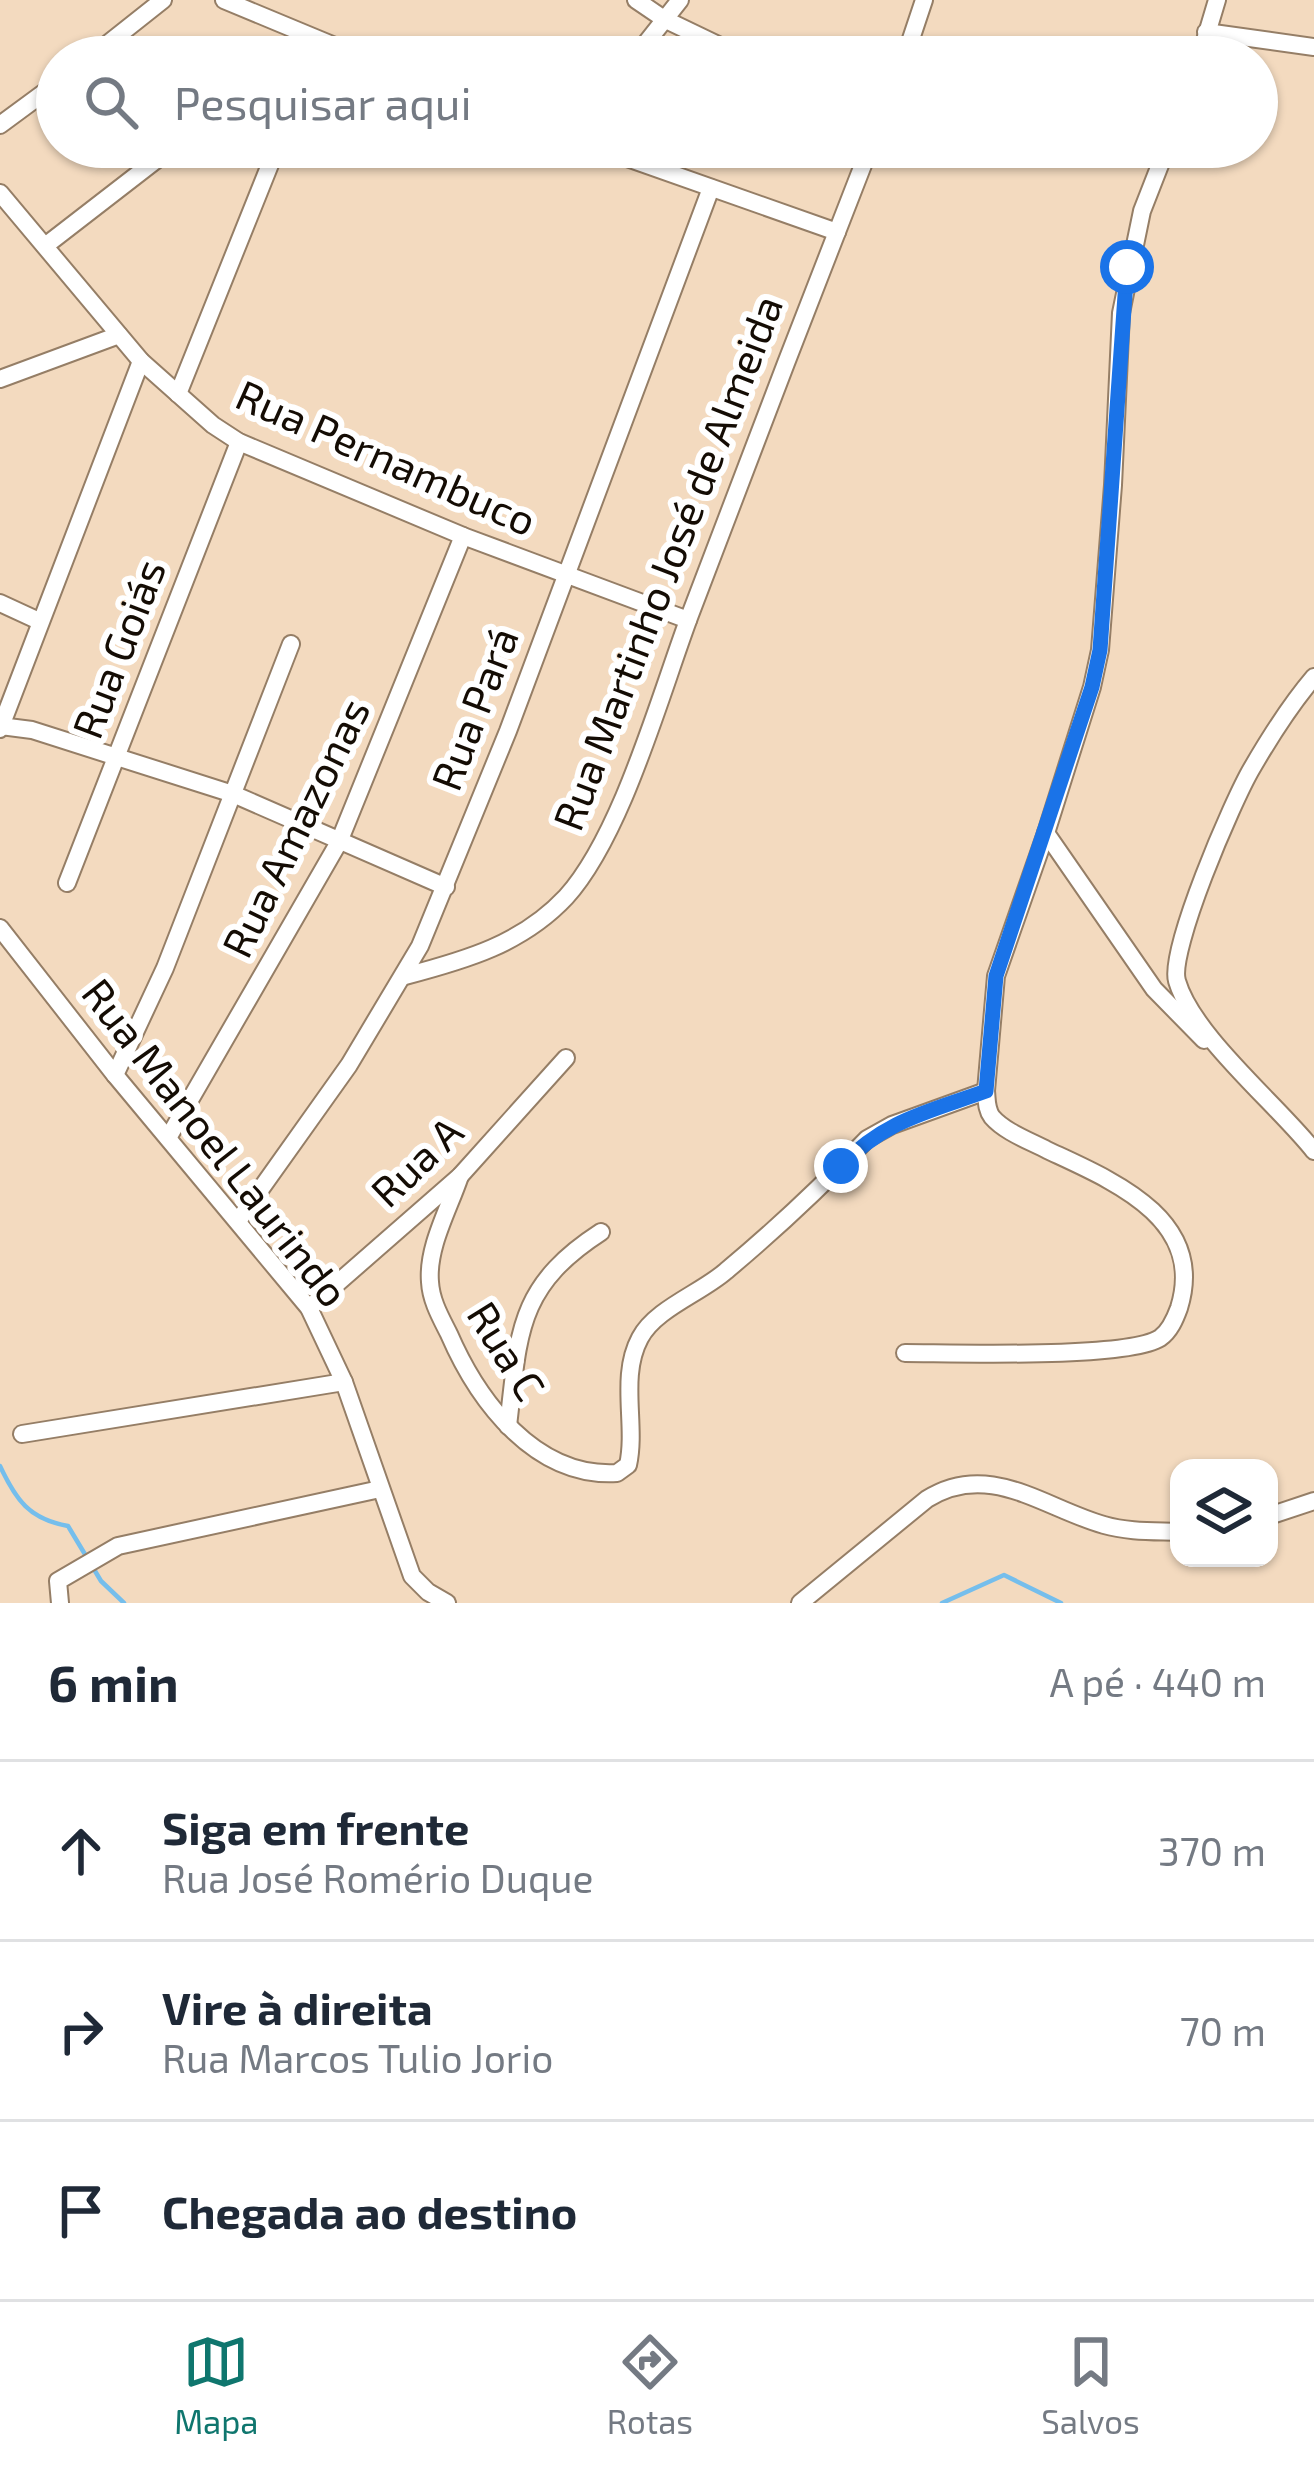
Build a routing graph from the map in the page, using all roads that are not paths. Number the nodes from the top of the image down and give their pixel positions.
1 (163, 0) edge
2 (224, 0) edge
3 (636, 0) edge
4 (680, 0) edge
5 (924, 0) edge
6 (1217, 0) edge
7 (664, 19) junction
8 (1206, 32) junction
9 (118, 36) edge
10 (306, 36) edge
11 (651, 36) edge
12 (699, 36) edge
13 (912, 36) edge
14 (1205, 36) edge
15 (1235, 36) edge
16 (1278, 42) edge
17 (1314, 47) edge
18 (36, 98) edge
19 (0, 125) edge
20 (146, 168) edge
21 (268, 168) edge
22 (655, 168) edge
23 (862, 168) edge
24 (1159, 168) edge
25 (711, 188) junction
26 (0, 193) edge
27 (837, 232) junction
28 (45, 246) junction
29 (119, 335) junction
30 (141, 361) junction
31 (1, 382) edge
32 (178, 394) junction
33 (239, 442) junction
34 (463, 536) junction
35 (564, 574) junction
36 (0, 602) edge
37 (688, 620) junction
38 (40, 621) junction
39 (290, 644) dead end
40 (1314, 679) edge
41 (0, 727) edge
42 (115, 756) junction
43 (233, 794) junction
44 (1046, 833) junction
45 (339, 842) junction
46 (67, 883) dead end
47 (446, 887) junction
48 (0, 928) edge
49 (405, 976) junction
50 (566, 1058) dead end
51 (1232, 1064) junction
52 (115, 1075) junction
53 (986, 1091) junction
54 (168, 1138) junction
55 (1314, 1151) edge
56 (460, 1176) junction
57 (238, 1221) junction
58 (601, 1232) dead end
59 (309, 1308) junction
60 (905, 1353) dead end
61 (344, 1382) junction
62 (508, 1426) junction
63 (22, 1434) dead end
64 (380, 1489) junction
65 (1314, 1501) edge
66 (1278, 1513) edge
67 (1170, 1531) edge
68 (60, 1603) edge
69 (446, 1603) edge
70 (800, 1603) edge

1 - 9 street
2 - 10 street
3 - 7 street
4 - 7 street
5 - 13 street
6 - 8 street
7 - 11 street
7 - 12 street
8 - 14 street
8 - 15 street
16 - 17 street
18 - 19 street
20 - 28 street
21 - 32 street
22 - 25 street
23 - 27 street, Rua Martinho José de Almeida
24 - 44 street
25 - 27 street
25 - 35 street, Rua Pará
26 - 28 street, Rua Pernambuco
27 - 37 street, Rua Martinho José de Almeida
28 - 29 street, Rua Pernambuco
29 - 30 street, Rua Pernambuco
29 - 31 street
30 - 32 street, Rua Pernambuco
30 - 38 street
32 - 33 street, Rua Pernambuco
33 - 34 street, Rua Pernambuco
33 - 42 street, Rua Goiás
34 - 35 street, Rua Pernambuco
34 - 45 street, Rua Amazonas
35 - 37 street, Rua Pernambuco
35 - 47 street, Rua Pará
36 - 38 street
37 - 49 street, Rua Martinho José de Almeida
38 - 41 street
39 - 43 street
40 - 51 street
41 - 42 street
42 - 43 street
42 - 46 street, Rua Goiás
43 - 45 street
43 - 52 street
44 - 51 street
44 - 53 street
45 - 47 street
45 - 54 street, Rua Amazonas
47 - 49 street, Rua Pará
48 - 52 street, Rua Manoel Laurindo
49 - 57 street, Rua Pará
50 - 56 street, Rua A
51 - 55 street
52 - 54 street, Rua Manoel Laurindo
53 - 60 street
53 - 62 street, Rua C
54 - 57 street, Rua Manoel Laurindo
56 - 59 street, Rua A
56 - 62 street, Rua C
57 - 59 street, Rua Manoel Laurindo
58 - 62 street
59 - 61 street, Rua Manoel Laurindo
61 - 63 street
61 - 64 street, Rua Manoel Laurindo
64 - 68 street
64 - 69 street, Rua Manoel Laurindo
65 - 66 street
67 - 70 street

